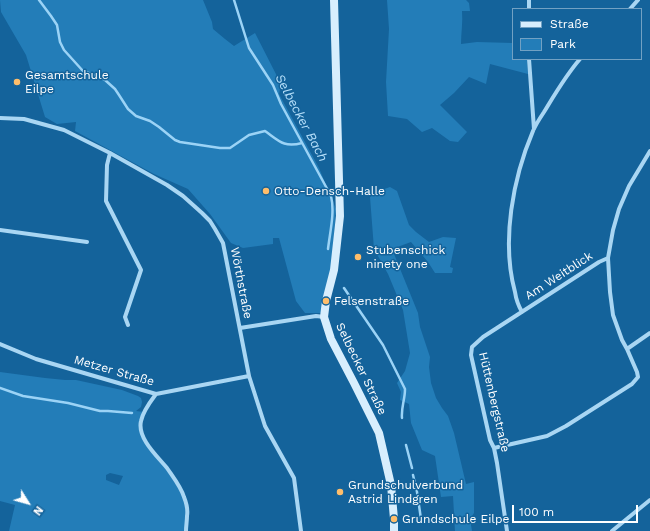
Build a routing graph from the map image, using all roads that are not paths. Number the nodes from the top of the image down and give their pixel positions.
1 (334, 0) edge
2 (638, 0) edge
3 (631, 8) edge
4 (529, 60) edge
5 (579, 60) edge
6 (0, 118) edge
7 (534, 129) junction
8 (650, 151) edge
9 (110, 153) junction
10 (0, 230) edge
11 (87, 242) dead end
12 (608, 258) junction
13 (522, 312) junction
14 (324, 317) junction
15 (128, 325) dead end
16 (240, 328) junction
17 (650, 333) edge
18 (0, 344) edge
19 (627, 349) junction
20 (249, 376) junction
21 (156, 394) junction
22 (494, 448) junction
23 (650, 500) edge
24 (186, 531) edge
25 (301, 531) edge
26 (394, 531) edge
27 (507, 531) edge
28 (612, 531) edge

1 - 14 main road, Selbecker Straße
2 - 3 street
4 - 7 street
5 - 7 street
6 - 9 street, Wörthstraße
7 - 13 street
8 - 12 street, Am Weitblick
9 - 15 street
9 - 16 street, Wörthstraße
10 - 11 street
12 - 13 street, Am Weitblick
12 - 19 street, Am Weitblick
13 - 22 street, Hüttenbergstraße
14 - 16 street
14 - 26 main road, Selbecker Straße
16 - 20 street, Wörthstraße
17 - 19 street
18 - 21 street, Metzer Straße
19 - 22 street, Am Weitblick
20 - 21 street, Metzer Straße
20 - 25 street, Wörthstraße
21 - 24 street
22 - 27 street, Hüttenbergstraße
23 - 28 street

